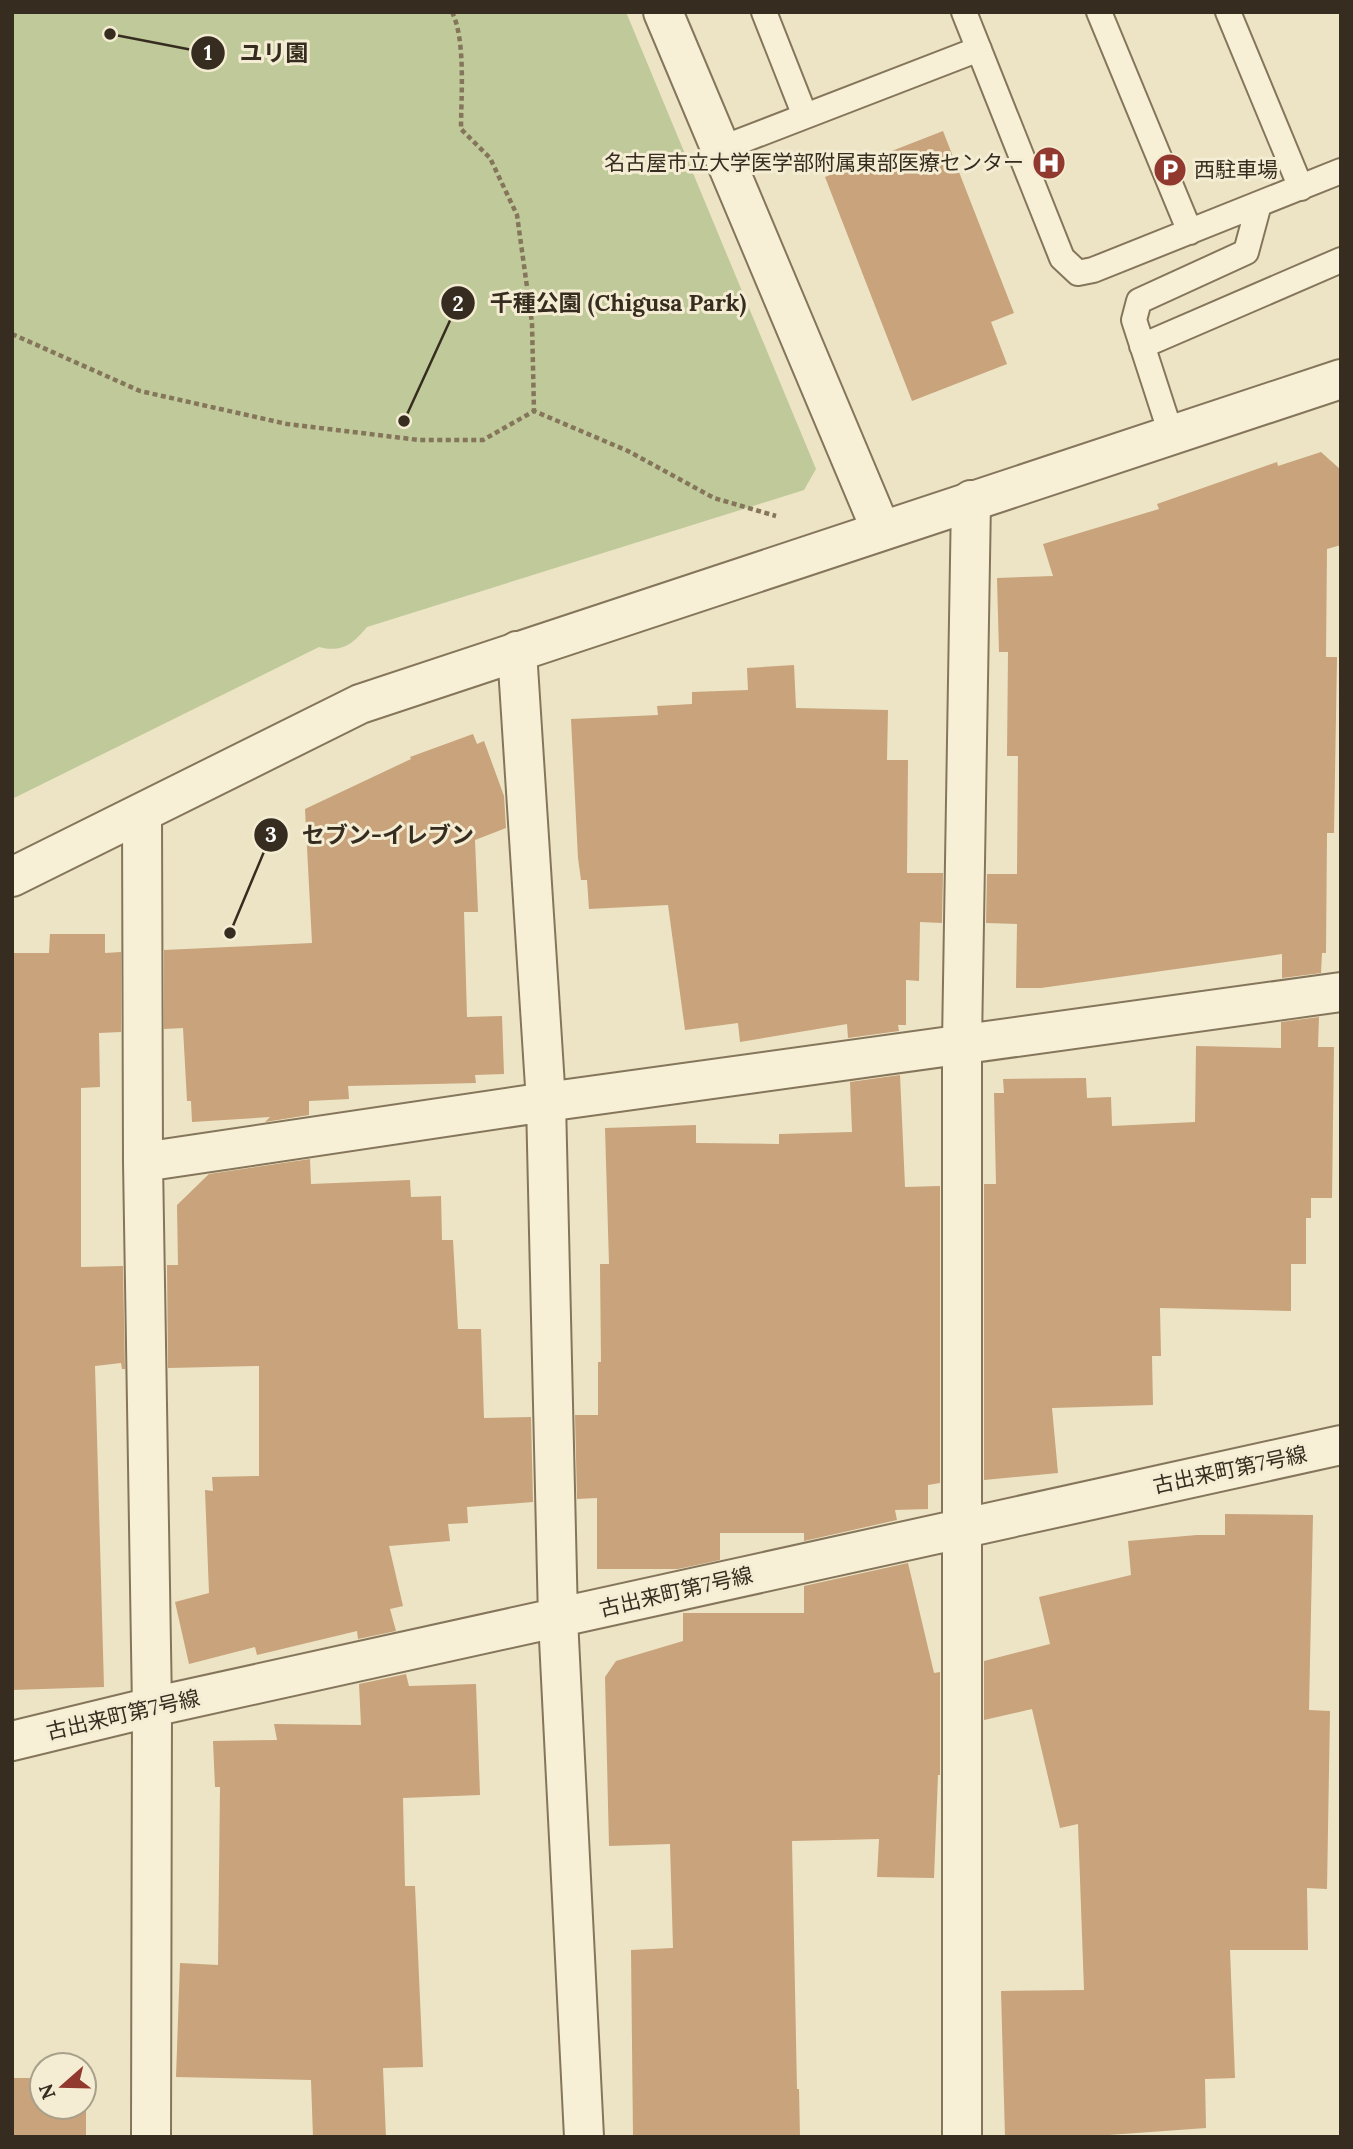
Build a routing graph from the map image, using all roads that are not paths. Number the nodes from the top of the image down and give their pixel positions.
1 (663, 12) edge
2 (764, 12) edge
3 (964, 12) edge
4 (1099, 12) edge
5 (1228, 12) edge
6 (979, 49) junction
7 (805, 116) junction
8 (720, 149) junction
9 (1341, 171) edge
10 (1301, 188) junction
11 (1259, 204) junction
12 (1190, 232) junction
13 (1341, 260) edge
14 (1142, 346) junction
15 (1341, 379) edge
16 (1171, 435) junction
17 (971, 500) junction
18 (881, 530) junction
19 (517, 651) junction
20 (142, 814) junction
21 (12, 877) edge
22 (1341, 992) edge
23 (962, 1043) junction
24 (546, 1102) junction
25 (143, 1162) junction
26 (1341, 1446) edge
27 (963, 1527) junction
28 (558, 1619) junction
29 (152, 1707) junction
30 (12, 1741) edge
31 (151, 2137) edge
32 (583, 2137) edge
33 (962, 2137) edge

1 - 8 street
2 - 7 lane
3 - 6 lane
4 - 12 lane
5 - 10 lane
6 - 7 lane
6 - 12 lane
7 - 8 lane
8 - 18 street
9 - 10 lane
10 - 11 lane
11 - 12 lane
11 - 14 lane
13 - 14 lane
14 - 16 lane
15 - 16 street
16 - 17 street
17 - 18 street
17 - 23 street
18 - 19 street
19 - 20 street
19 - 24 street
20 - 21 street
20 - 25 street
22 - 23 street
23 - 24 street
23 - 27 street
24 - 25 street
24 - 28 street
25 - 29 street
26 - 27 street, 古出来町第7号線
27 - 28 street, 古出来町第7号線
27 - 33 street
28 - 29 street, 古出来町第7号線
28 - 32 street
29 - 30 street, 古出来町第7号線
29 - 31 street

